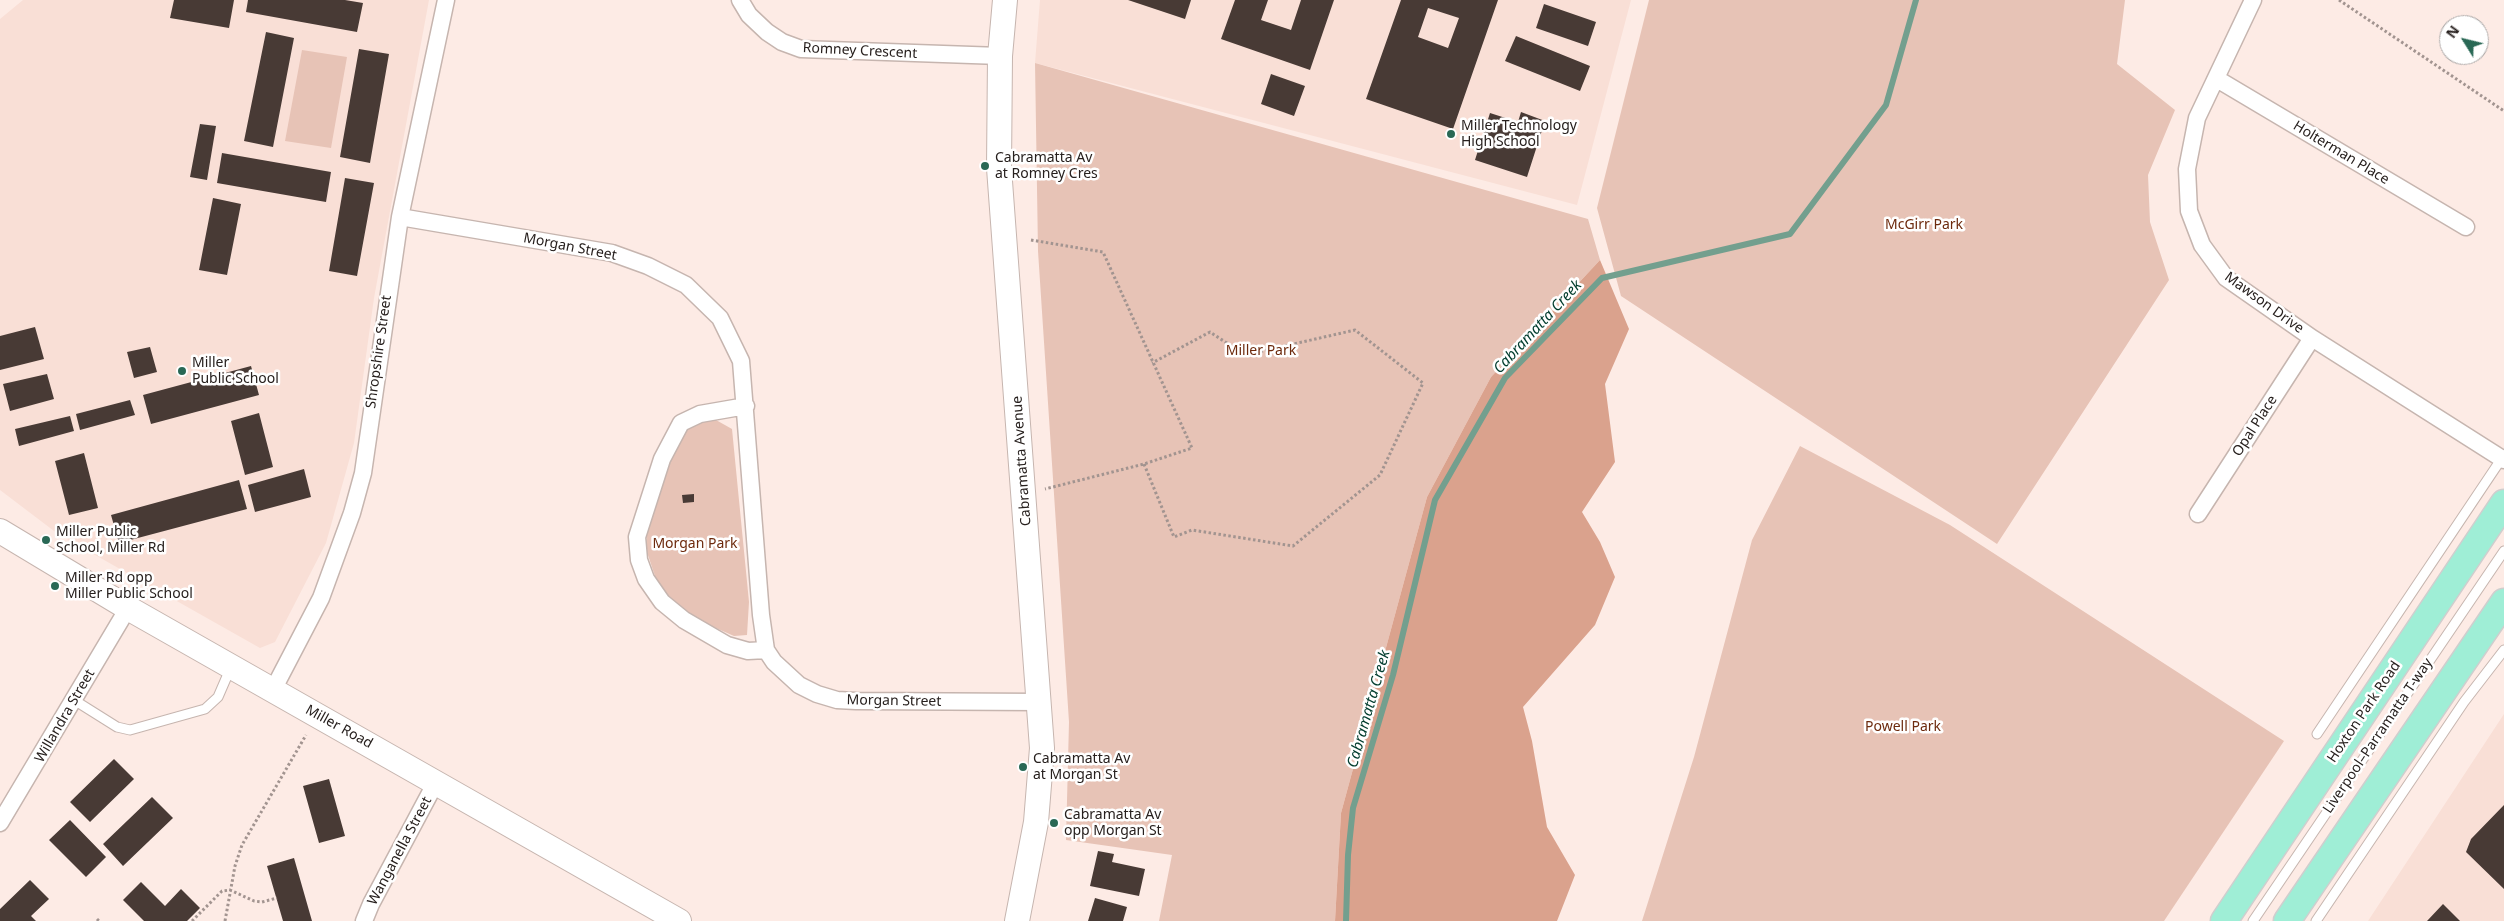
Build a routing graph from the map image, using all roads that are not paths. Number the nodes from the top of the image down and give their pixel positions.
1 (446, 0) edge
2 (740, 0) edge
3 (1005, 0) edge
4 (2253, 0) edge
5 (1000, 56) junction
6 (2217, 79) junction
7 (400, 217) junction
8 (2466, 227) dead end
9 (2312, 338) junction
10 (746, 406) junction
11 (2503, 458) edge
12 (2504, 503) edge
13 (2198, 514) dead end
14 (0, 532) edge
15 (2504, 551) edge
16 (2504, 602) edge
17 (128, 608) junction
18 (766, 650) junction
19 (2504, 650) edge
20 (232, 667) junction
21 (273, 690) junction
22 (74, 700) junction
23 (1040, 702) junction
24 (2317, 734) dead end
25 (436, 782) junction
26 (0, 823) edge
27 (364, 921) edge
28 (679, 921) edge
29 (1017, 921) edge
30 (2224, 921) edge
31 (2253, 921) edge
32 (2287, 921) edge
33 (2316, 921) edge

1 - 7 street, Shropshire Street
2 - 5 street, Romney Crescent
3 - 5 street, Cabramatta Avenue
4 - 6 street, Mawson Drive
5 - 23 street, Cabramatta Avenue
6 - 8 street, Holterman Place
6 - 9 street, Mawson Drive
7 - 10 street, Morgan Street
7 - 21 street, Shropshire Street
9 - 11 street, Mawson Drive
9 - 13 street, Opal Place
10 - 18 street, Morgan Street
10 - 18 street
11 - 24 lane
12 - 30 main road, Hoxton Park Road
14 - 17 street, Miller Road
15 - 31 lane, Liverpool–Parramatta T-way
16 - 32 main road
17 - 20 street, Miller Road
17 - 22 street, Willandra Street
18 - 23 street, Morgan Street
19 - 33 lane
20 - 21 street, Miller Road
20 - 22 lane
21 - 25 street, Miller Road
22 - 26 street, Willandra Street
23 - 29 street, Cabramatta Avenue
25 - 27 street, Wanganella Street
25 - 28 street, Miller Road

